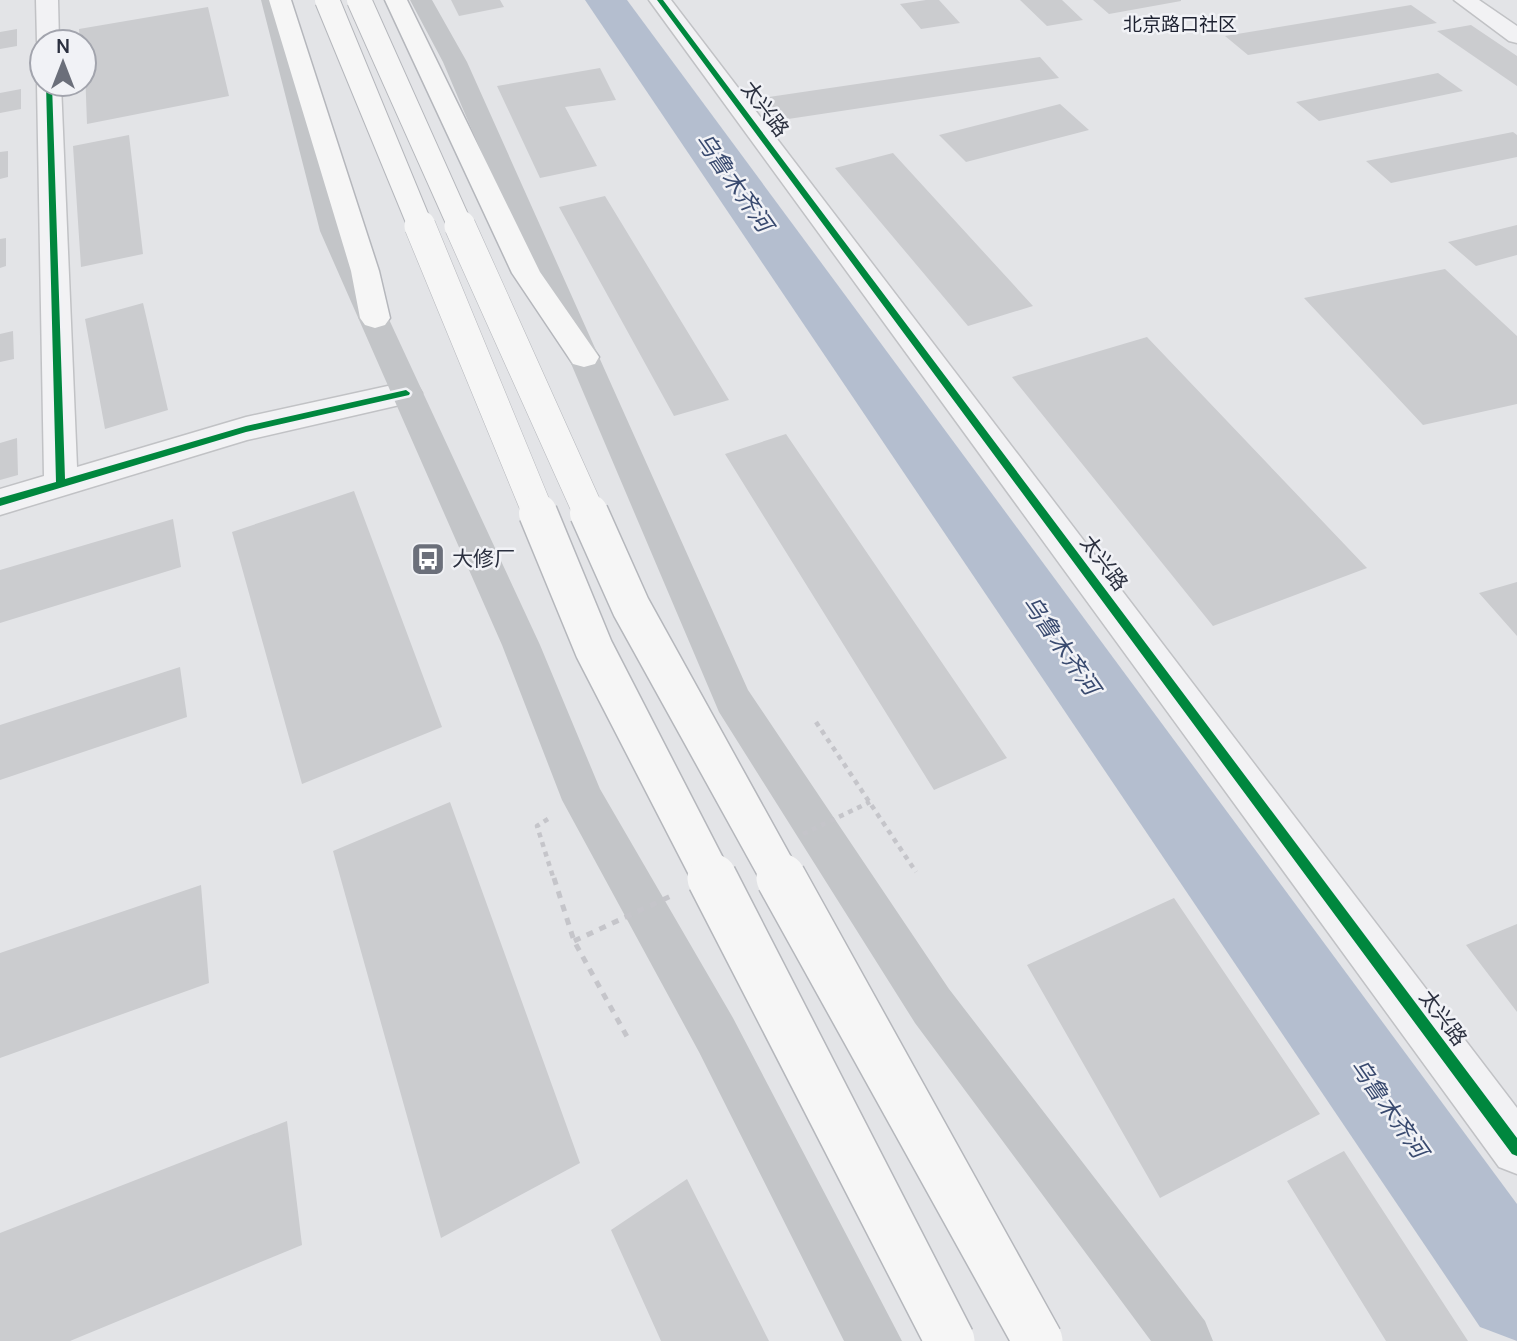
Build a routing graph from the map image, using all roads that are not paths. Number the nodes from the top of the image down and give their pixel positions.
1 (47, 0) edge
2 (272, 0) edge
3 (280, 0) edge
4 (327, 0) edge
5 (359, 0) edge
6 (397, 0) edge
7 (421, 0) edge
8 (660, 0) edge
9 (1465, 0) edge
10 (48, 28) edge
11 (1517, 36) edge
12 (49, 98) edge
13 (375, 318) junction
14 (584, 357) junction
15 (406, 393) junction
16 (61, 484) junction
17 (0, 502) edge
18 (1517, 1149) edge
19 (874, 1341) edge
20 (950, 1341) edge
21 (1038, 1341) edge
22 (1185, 1341) edge

1 - 10 street
2 - 13 main road
3 - 13 highway
4 - 20 highway, bridge
5 - 21 highway, bridge
6 - 14 highway
7 - 14 main road
8 - 18 street, 太兴路
9 - 11 street
12 - 16 street
13 - 15 main road
14 - 22 main road
15 - 16 street
15 - 19 main road
16 - 17 street

